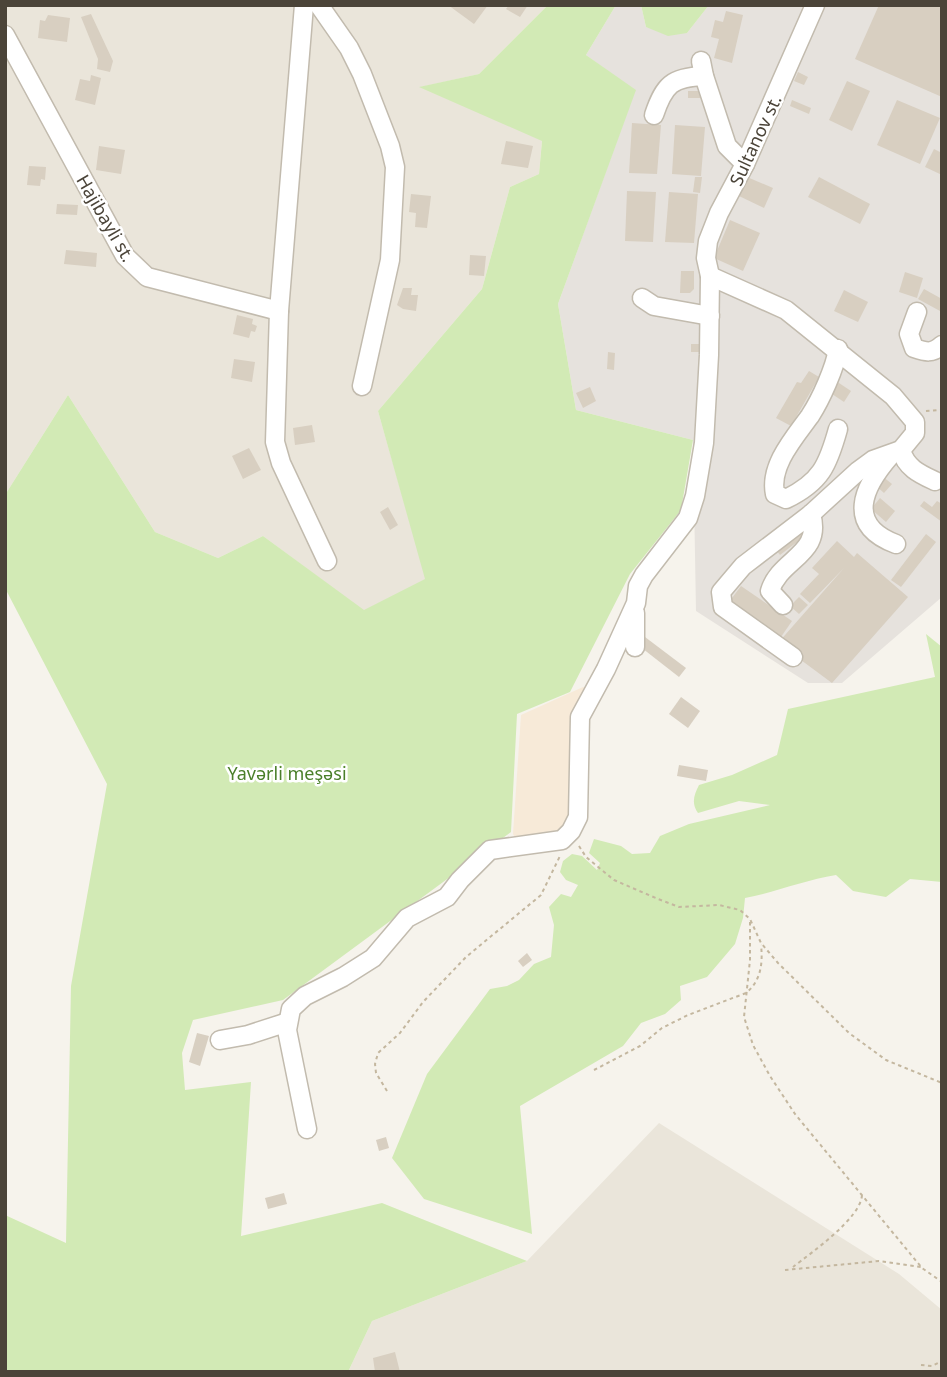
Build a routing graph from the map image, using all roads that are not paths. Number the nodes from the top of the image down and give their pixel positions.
1 (304, 5) edge
2 (319, 5) edge
3 (815, 5) edge
4 (5, 35) edge
5 (654, 115) dead end
6 (745, 164) junction
7 (710, 276) junction
8 (642, 298) dead end
9 (279, 311) junction
10 (917, 313) dead end
11 (710, 316) junction
12 (942, 345) edge
13 (838, 349) junction
14 (362, 386) dead end
15 (838, 429) dead end
16 (896, 453) junction
17 (935, 481) dead end
18 (811, 514) junction
19 (895, 544) dead end
20 (327, 561) dead end
21 (636, 603) junction
22 (783, 604) dead end
23 (635, 647) dead end
24 (793, 657) dead end
25 (288, 1022) junction
26 (220, 1041) dead end
27 (307, 1129) dead end

1 - 9 street
2 - 14 street
3 - 6 street, Sultanov st.
4 - 9 street, Hajibayli st.
5 - 6 street
6 - 7 street, Sultanov st.
7 - 11 street, Sultanov st.
7 - 13 street
8 - 11 street
9 - 20 street
10 - 12 street
11 - 21 street, Sultanov st.
13 - 15 street
13 - 16 street
16 - 17 street
16 - 18 street
16 - 19 street
18 - 22 street
18 - 24 street
21 - 23 street
21 - 25 street
25 - 26 street
25 - 27 street

